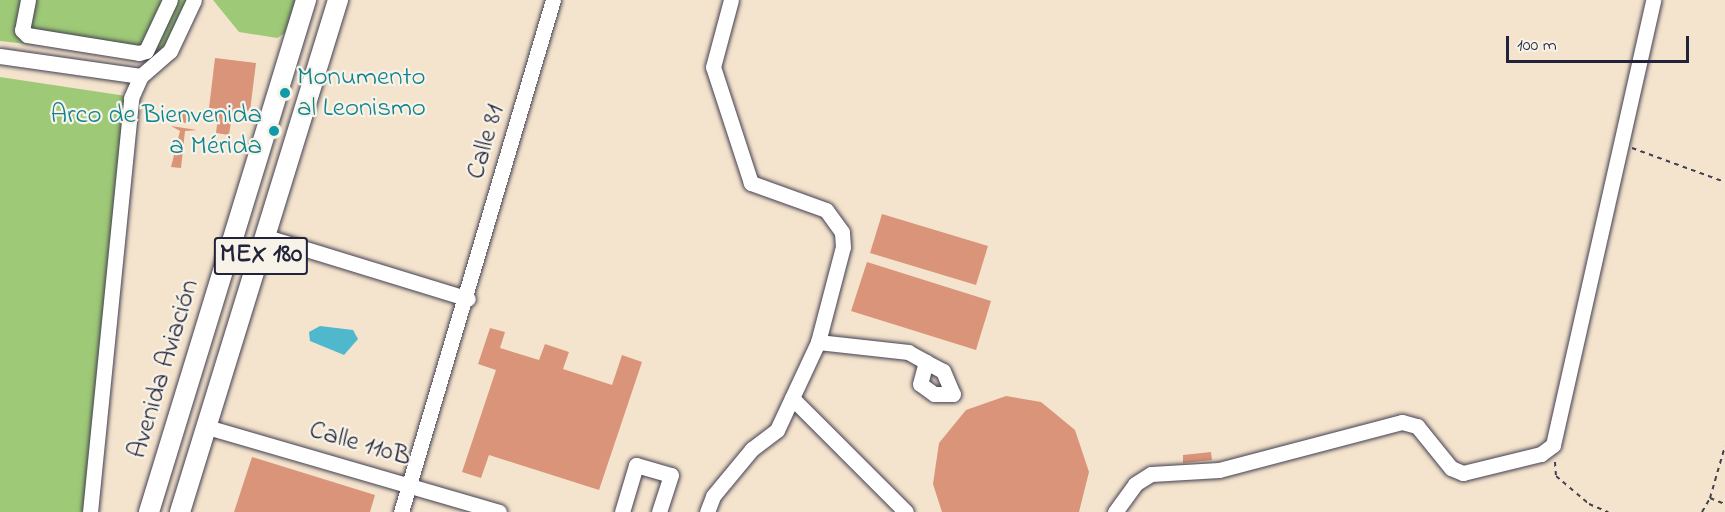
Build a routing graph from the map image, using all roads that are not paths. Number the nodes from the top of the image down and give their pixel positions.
1 (28, 0) edge
2 (170, 0) edge
3 (194, 0) edge
4 (306, 0) edge
5 (338, 0) edge
6 (553, 0) edge
7 (731, 0) edge
8 (1653, 0) edge
9 (0, 56) edge
10 (141, 76) junction
11 (267, 237) junction
12 (468, 299) junction
13 (818, 342) junction
14 (926, 362) dead end
15 (792, 398) junction
16 (207, 428) junction
17 (410, 485) junction
18 (90, 512) edge
19 (149, 512) edge
20 (180, 512) edge
21 (401, 512) edge
22 (499, 512) edge
23 (622, 512) edge
24 (659, 512) edge
25 (707, 512) edge
26 (906, 512) edge
27 (1115, 512) edge

1 - 2 street
3 - 10 street
4 - 19 main road, Avenida Aviación / MEX 180
5 - 11 main road, MEX 180
6 - 12 street, Calle 81
7 - 13 street
8 - 27 street
9 - 10 street
10 - 18 street
11 - 12 street
11 - 16 main road, MEX 180
12 - 17 street, Calle 81
13 - 14 street
13 - 15 street
15 - 25 street
15 - 26 street
16 - 17 street, Calle 110B
16 - 20 main road, MEX 180
17 - 21 street, Calle 81
17 - 22 street, Calle 110B
23 - 24 street

